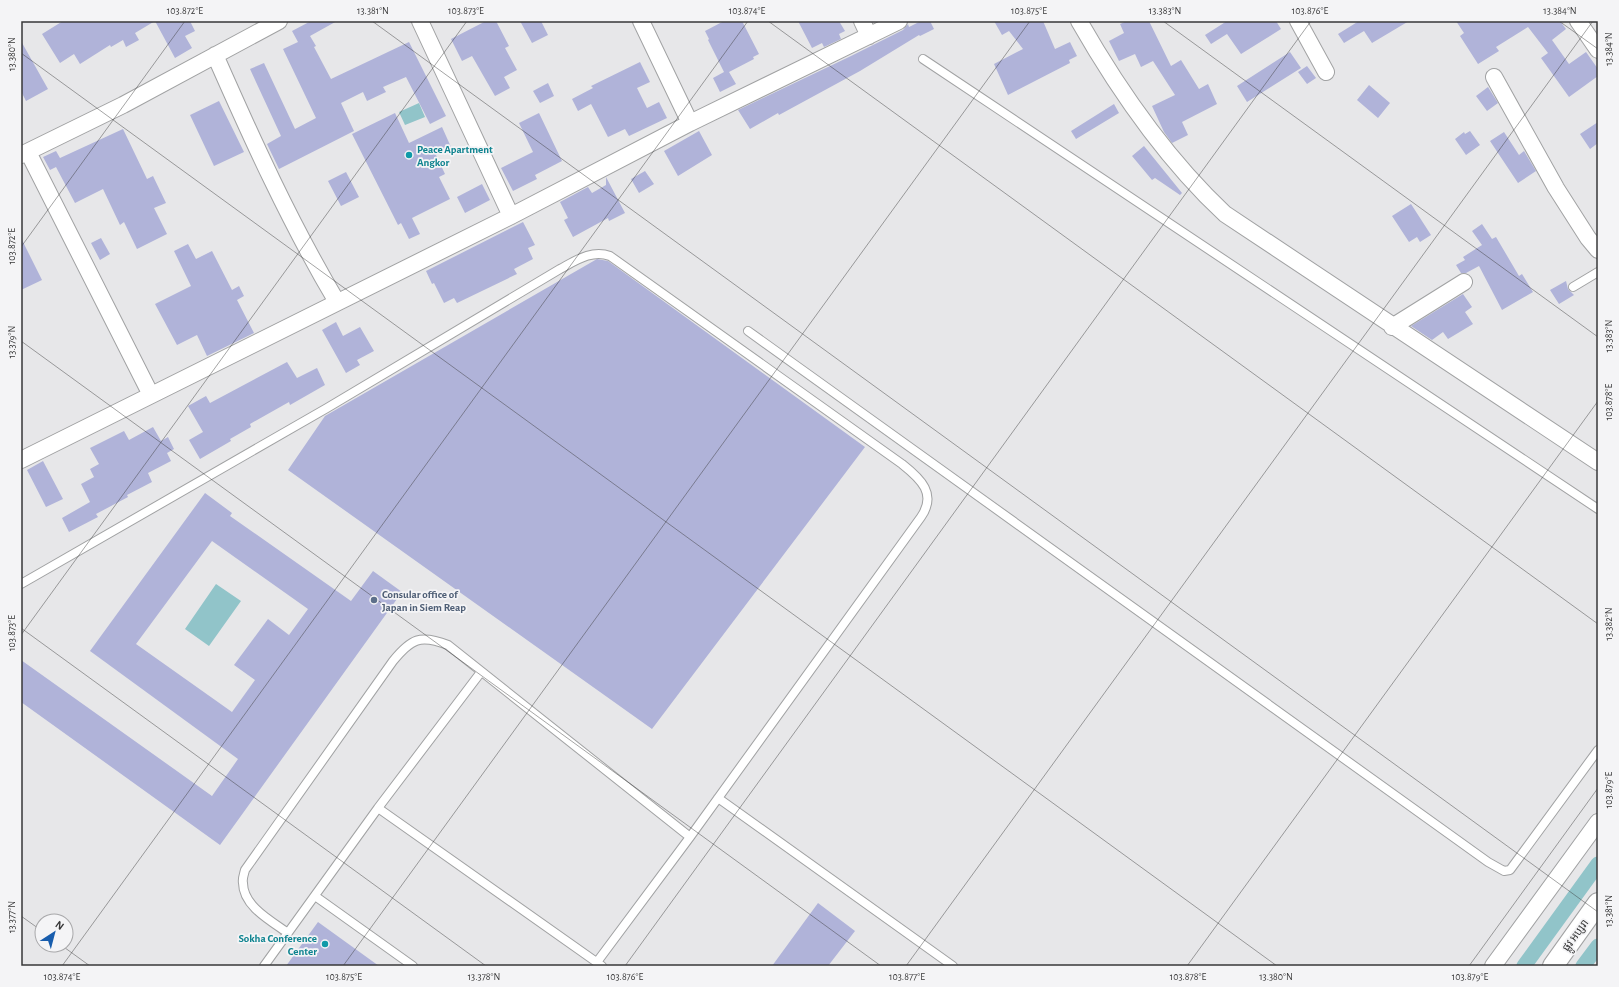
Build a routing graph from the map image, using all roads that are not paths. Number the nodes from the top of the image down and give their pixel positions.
1 (279, 21) edge
2 (420, 21) edge
3 (641, 21) edge
4 (862, 21) edge
5 (899, 21) edge
6 (1079, 21) edge
7 (1298, 21) edge
8 (1578, 21) edge
9 (869, 36) junction
10 (1598, 50) edge
11 (215, 56) junction
12 (923, 59) dead end
13 (1326, 72) dead end
14 (1494, 78) dead end
15 (690, 123) junction
16 (25, 153) edge
17 (511, 216) junction
18 (1598, 250) edge
19 (1598, 272) edge
20 (1464, 282) dead end
21 (1574, 287) dead end
22 (337, 302) junction
23 (1392, 327) junction
24 (748, 331) dead end
25 (150, 395) junction
26 (21, 460) edge
27 (1598, 462) edge
28 (1598, 508) edge
29 (21, 584) edge
30 (481, 672) junction
31 (1598, 750) edge
32 (718, 798) junction
33 (378, 808) junction
34 (1598, 822) edge
35 (690, 837) junction
36 (315, 896) junction
37 (1598, 903) edge
38 (288, 933) junction
39 (599, 964) edge
40 (264, 966) edge
41 (413, 966) edge
42 (953, 966) edge
43 (1493, 966) edge
44 (1553, 966) edge

1 - 11 street
2 - 17 street
3 - 15 street
4 - 9 street
5 - 9 street
6 - 23 street
7 - 13 street
8 - 10 street
9 - 15 street
11 - 16 street
11 - 22 street
12 - 28 lane
14 - 18 street
15 - 17 street
16 - 25 street
17 - 22 street
19 - 21 lane
20 - 23 street
22 - 25 street
23 - 27 street
24 - 31 lane
25 - 26 street
29 - 32 lane
30 - 33 lane
30 - 35 lane
30 - 38 lane
32 - 35 lane
32 - 42 lane
33 - 36 lane
33 - 39 lane
34 - 43 street
35 - 39 lane
36 - 38 lane
36 - 41 lane
37 - 44 street, ផ្លូវ អប្សរា
38 - 40 lane

